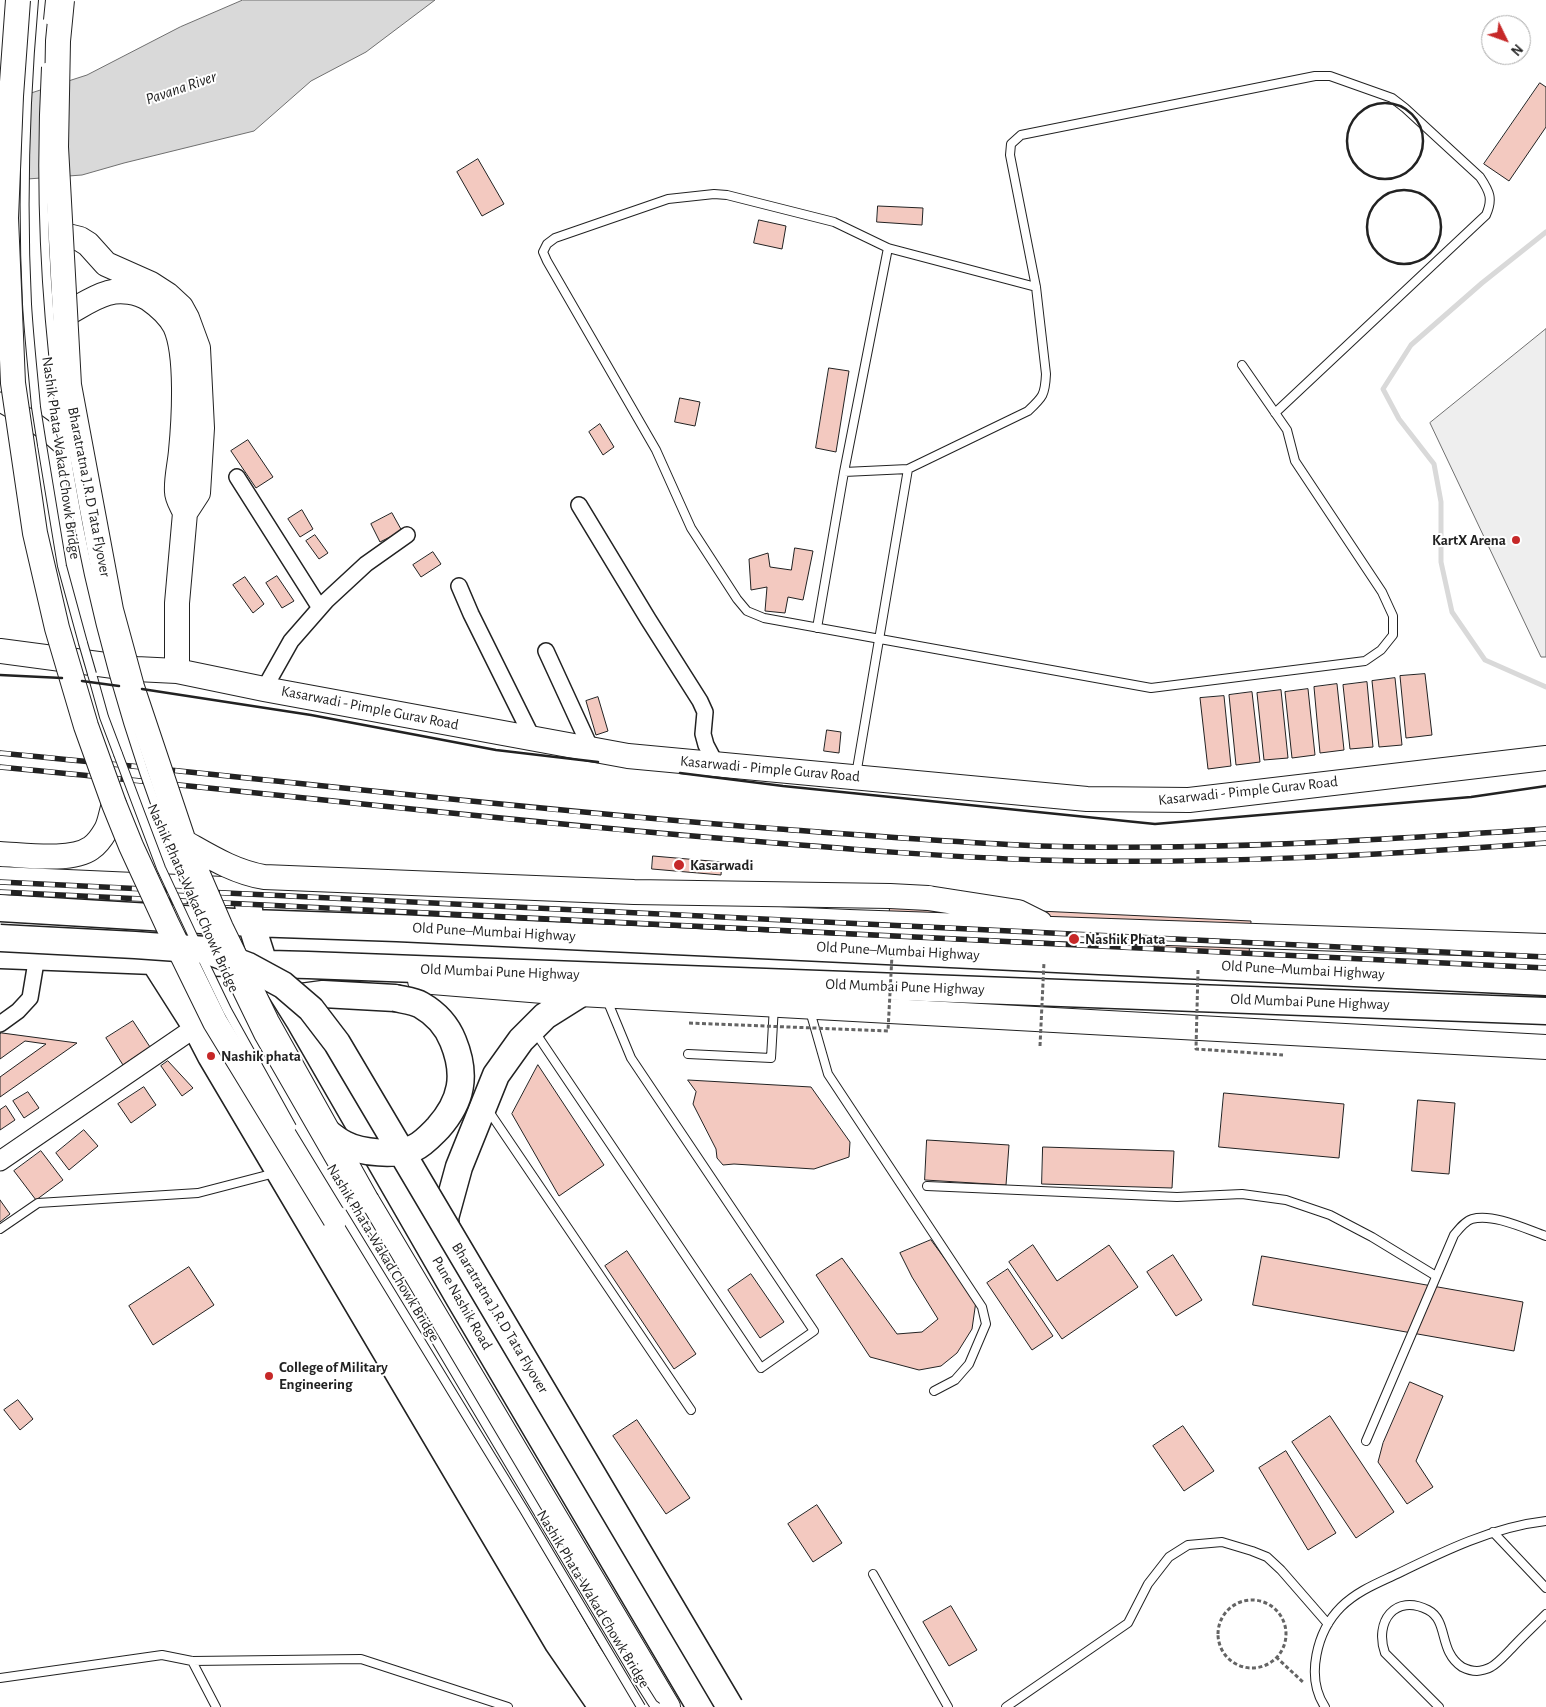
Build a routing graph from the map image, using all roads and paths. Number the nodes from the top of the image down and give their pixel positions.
1 (18, 0) edge
2 (34, 0) edge
3 (50, 0) edge
4 (62, 0) edge
5 (48, 29) dead end
6 (46, 58) dead end
7 (3, 224) edge
8 (60, 234) junction
9 (888, 248) junction
10 (1036, 287) junction
11 (5, 315) edge
12 (64, 315) junction
13 (1242, 365) dead end
14 (0, 402) edge
15 (1275, 413) junction
16 (908, 469) junction
17 (844, 472) junction
18 (237, 477) dead end
19 (579, 505) dead end
20 (185, 514) junction
21 (407, 535) dead end
22 (459, 586) dead end
23 (320, 608) junction
24 (818, 628) junction
25 (879, 639) junction
26 (2, 644) edge
27 (546, 651) dead end
28 (136, 669) junction
29 (177, 671) junction
30 (264, 689) junction
31 (533, 739) junction
32 (591, 749) junction
33 (1546, 758) edge
34 (716, 764) junction
35 (856, 777) junction
36 (114, 804) junction
37 (184, 842) junction
38 (0, 854) edge
39 (0, 879) edge
40 (246, 890) junction
41 (0, 908) edge
42 (253, 929) junction
43 (1053, 929) junction
44 (0, 938) edge
45 (1546, 946) edge
46 (0, 955) edge
47 (37, 956) junction
48 (892, 956) dead end
49 (154, 961) junction
50 (1044, 962) dead end
51 (229, 963) junction
52 (264, 964) junction
53 (302, 964) junction
54 (1198, 970) dead end
55 (1546, 982) edge
56 (323, 994) junction
57 (592, 994) junction
58 (286, 999) junction
59 (774, 1004) junction
60 (808, 1006) junction
61 (1546, 1010) edge
62 (689, 1023) dead end
63 (0, 1024) edge
64 (196, 1027) junction
65 (533, 1028) junction
66 (1040, 1046) dead end
67 (1546, 1047) edge
68 (688, 1054) dead end
69 (1283, 1055) dead end
70 (484, 1104) junction
71 (328, 1133) junction
72 (298, 1137) dead end
73 (0, 1161) edge
74 (280, 1172) junction
75 (927, 1186) dead end
76 (336, 1211) junction
77 (0, 1229) edge
78 (1546, 1236) edge
79 (1436, 1276) junction
80 (458, 1298) junction
81 (934, 1391) dead end
82 (691, 1410) dead end
83 (1366, 1441) dead end
84 (1546, 1521) edge
85 (1493, 1532) junction
86 (873, 1574) dead end
87 (1546, 1588) edge
88 (1546, 1614) edge
89 (1328, 1624) junction
90 (1276, 1657) junction
91 (192, 1662) junction
92 (0, 1678) edge
93 (1319, 1698) junction
94 (216, 1707) edge
95 (508, 1707) edge
96 (602, 1707) edge
97 (624, 1707) edge
98 (641, 1707) edge
99 (657, 1707) edge
100 (668, 1707) edge
101 (700, 1707) edge
102 (730, 1707) edge
103 (948, 1707) edge
104 (1006, 1707) edge
105 (1325, 1707) edge
106 (1439, 1707) edge

1 - 7 main road, bridge
2 - 72 lane, Nashik Phata-Wakad Chowk Bridge, bridge
3 - 5 lane, bridge
4 - 8 main road, Bharatratna J.R.D Tata Flyover, bridge
6 - 99 lane, Nashik Phata-Wakad Chowk Bridge, bridge
7 - 11 main road, bridge
8 - 12 main road, Bharatratna J.R.D Tata Flyover, bridge
8 - 20 main road
9 - 10 lane
9 - 17 lane
9 - 24 lane
10 - 15 lane
10 - 16 lane
11 - 36 main road, bridge
12 - 20 main road
12 - 37 main road, Bharatratna J.R.D Tata Flyover, bridge
13 - 15 lane
14 - 28 street
15 - 25 lane
16 - 17 lane
16 - 25 lane
17 - 24 lane
18 - 23 street
19 - 34 street
20 - 29 main road
21 - 23 street
22 - 31 street
23 - 30 street
24 - 25 lane
25 - 35 lane
26 - 28 main road, Kasarwadi - Pimple Gurav Road
27 - 32 street
28 - 29 main road, Kasarwadi - Pimple Gurav Road
29 - 30 main road, Kasarwadi - Pimple Gurav Road
30 - 31 main road, Kasarwadi - Pimple Gurav Road
31 - 32 main road, Kasarwadi - Pimple Gurav Road
32 - 34 main road, Kasarwadi - Pimple Gurav Road
33 - 35 main road, Kasarwadi - Pimple Gurav Road
34 - 35 main road, Kasarwadi - Pimple Gurav Road
36 - 38 main road
36 - 76 main road, bridge
37 - 43 main road, bridge
37 - 71 main road, Bharatratna J.R.D Tata Flyover, bridge
39 - 40 main road
40 - 42 highway, Pune Nashik Road
40 - 43 main road
41 - 42 highway, Old Pune–Mumbai Highway
42 - 51 highway
42 - 52 highway, Pune Nashik Road
42 - 55 highway, Old Pune–Mumbai Highway
43 - 45 main road
44 - 102 highway, Bharatratna J.R.D Tata Flyover, bridge
46 - 47 highway, Old Mumbai Pune Highway
47 - 49 highway, Old Mumbai Pune Highway
47 - 63 street
48 - 62 path, bridge
49 - 51 highway, Old Mumbai Pune Highway
49 - 64 highway
50 - 66 path, bridge
51 - 52 highway, Old Mumbai Pune Highway
51 - 64 highway
52 - 53 highway, Old Mumbai Pune Highway
52 - 58 highway, Pune Nashik Road
53 - 56 highway
53 - 57 main road
53 - 61 highway, Old Mumbai Pune Highway
54 - 69 path, bridge
56 - 58 highway
56 - 71 highway, bridge
57 - 59 main road
57 - 65 highway
57 - 65 lane
58 - 80 highway, Pune Nashik Road
59 - 60 main road
59 - 68 lane
60 - 67 main road
60 - 81 lane
64 - 73 street
64 - 74 highway
65 - 70 highway
70 - 80 highway
70 - 82 lane
71 - 100 main road, Bharatratna J.R.D Tata Flyover, bridge
74 - 77 lane
74 - 96 highway
75 - 79 lane
76 - 97 main road
76 - 98 lane, Nashik Phata-Wakad Chowk Bridge, bridge
78 - 79 lane
79 - 83 lane
80 - 101 highway, Pune Nashik Road
84 - 85 lane
85 - 87 lane
85 - 89 lane
86 - 103 lane
88 - 106 lane
89 - 93 lane
89 - 104 lane
90 - 90 path
90 - 93 path
91 - 92 lane
91 - 94 lane
91 - 95 lane
93 - 105 lane

